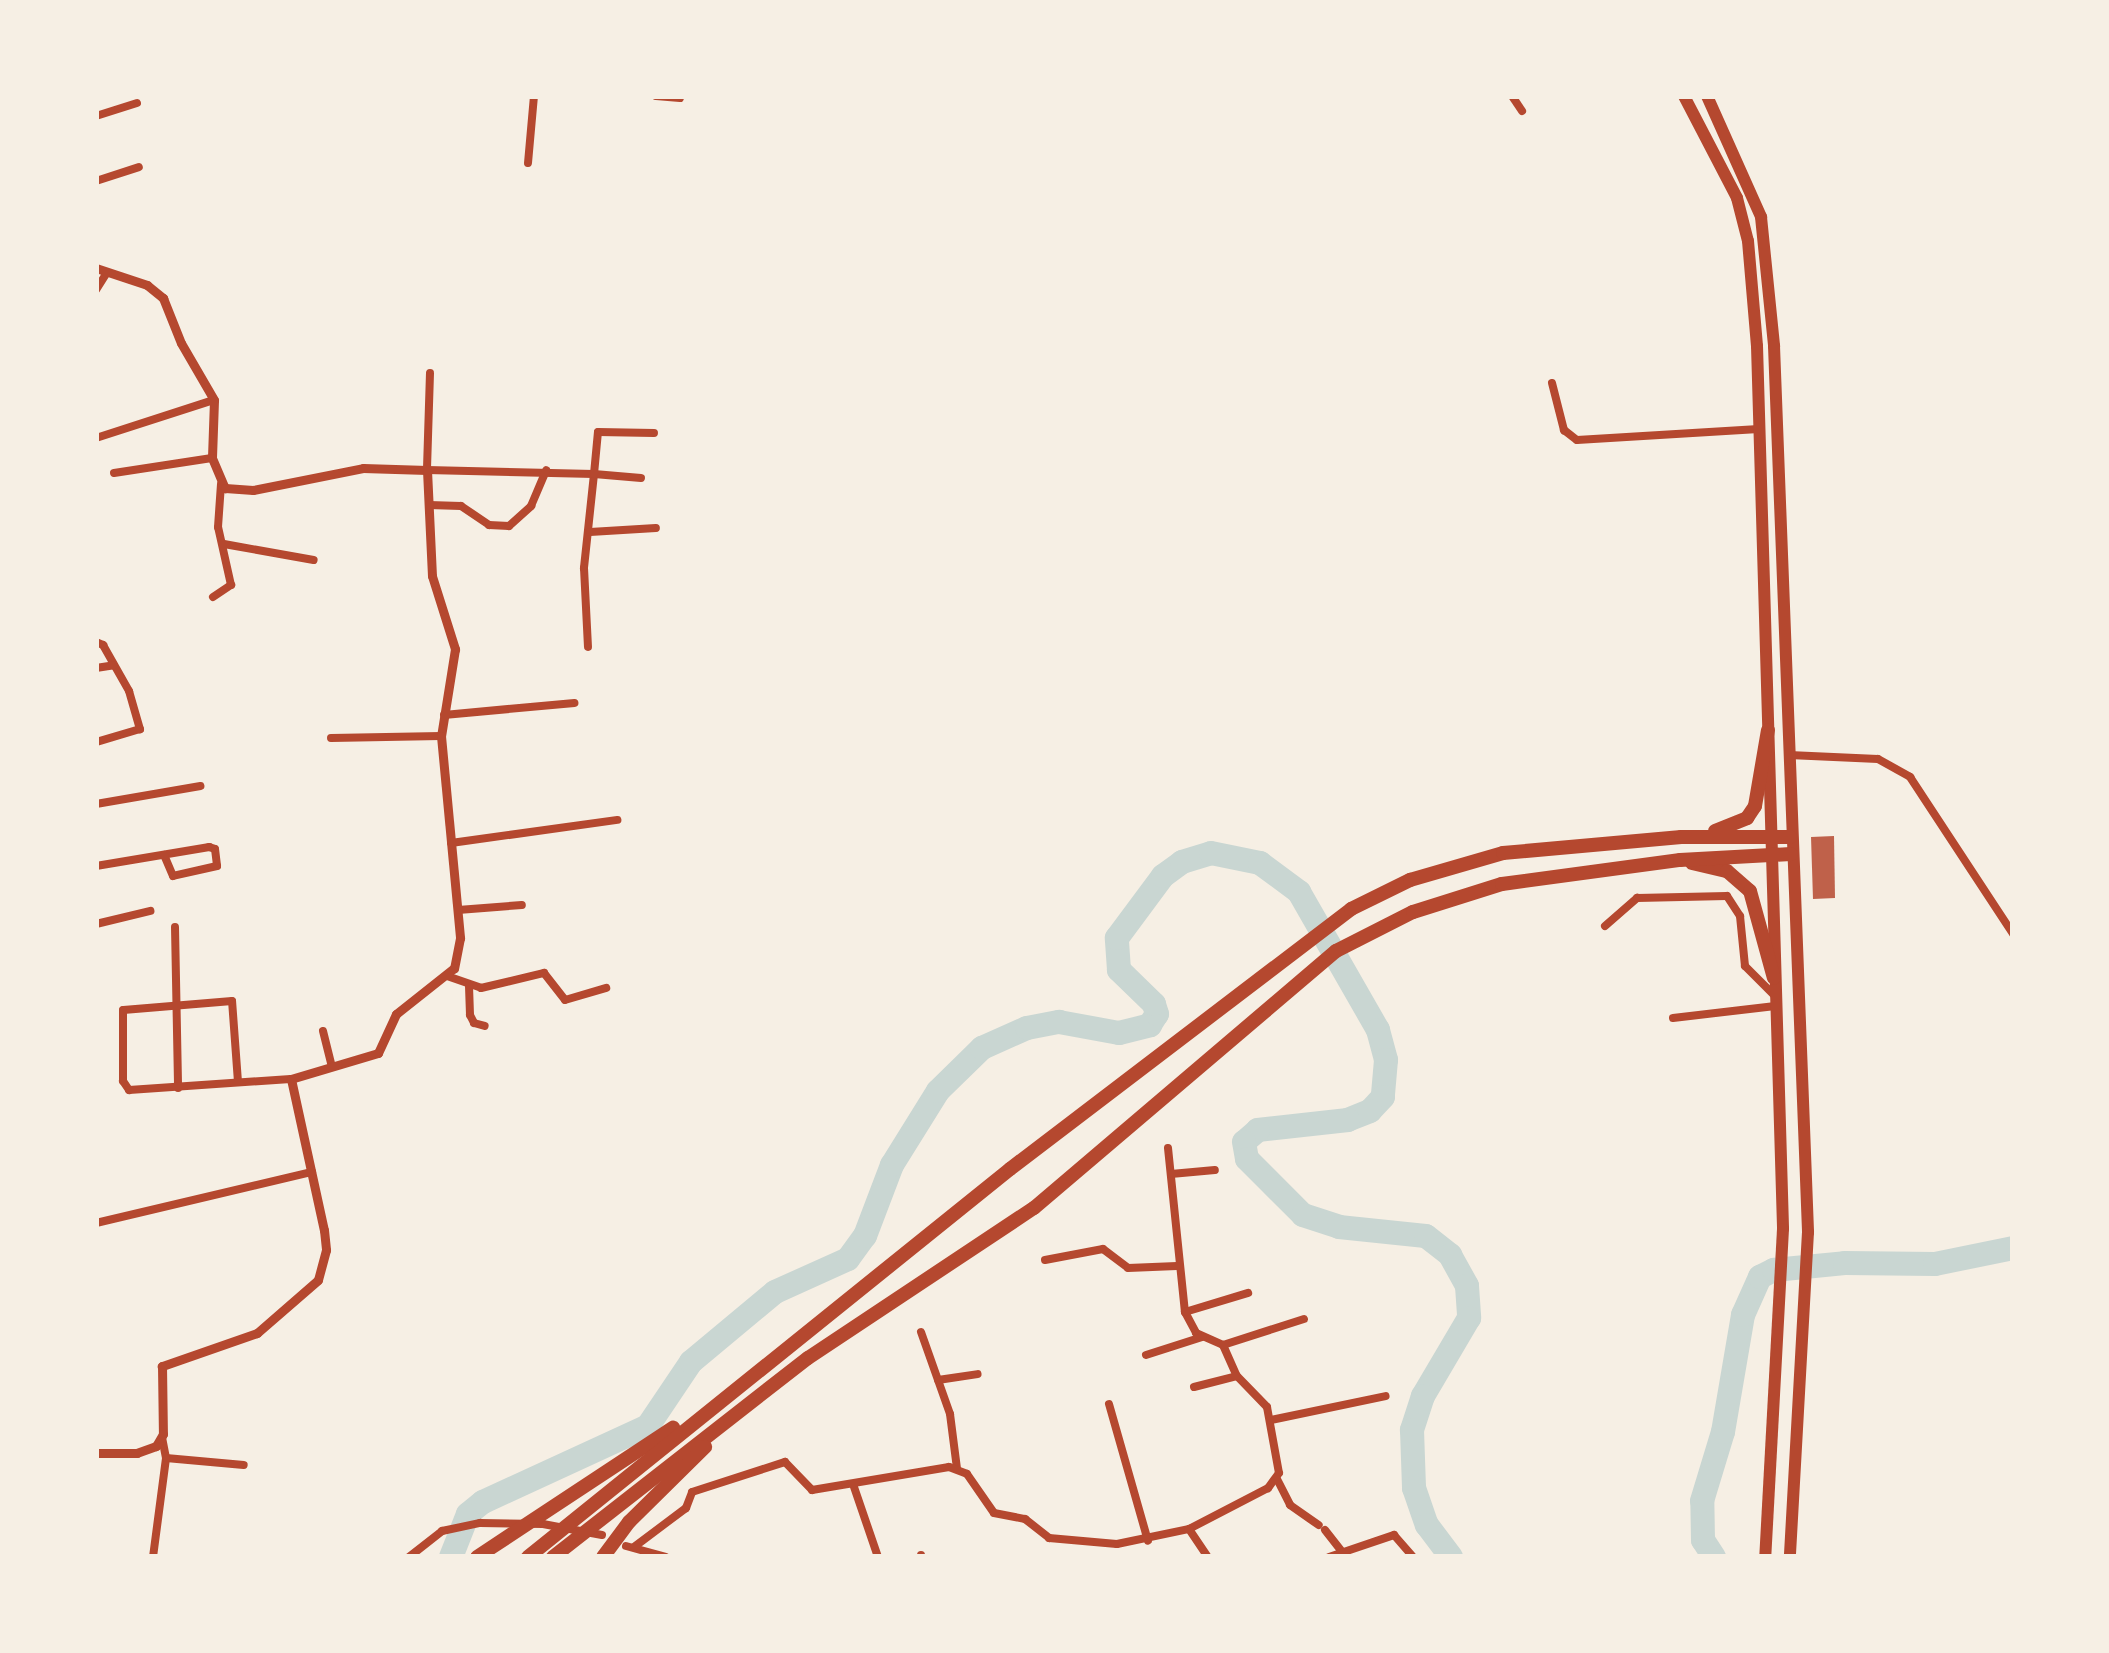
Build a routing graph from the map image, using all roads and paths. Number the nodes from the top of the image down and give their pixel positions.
1 (534, 96) edge
2 (656, 96) edge
3 (1512, 96) edge
4 (1684, 96) edge
5 (1707, 96) edge
6 (680, 98) edge
7 (137, 103) dead end
8 (1522, 111) dead end
9 (96, 116) edge
10 (528, 163) dead end
11 (139, 167) dead end
12 (96, 181) edge
13 (101, 271) edge
14 (96, 290) edge
15 (430, 373) dead end
16 (1552, 383) dead end
17 (214, 400) junction
18 (1759, 429) junction
19 (654, 433) dead end
20 (96, 438) edge
21 (212, 458) junction
22 (427, 470) junction
23 (546, 470) junction
24 (114, 473) dead end
25 (594, 473) junction
26 (641, 478) dead end
27 (221, 484) junction
28 (428, 505) junction
29 (656, 528) dead end
30 (590, 532) junction
31 (223, 544) junction
32 (314, 560) dead end
33 (213, 597) dead end
34 (96, 643) edge
35 (588, 647) dead end
36 (114, 665) junction
37 (96, 668) edge
38 (574, 703) dead end
39 (444, 715) junction
40 (1768, 730) junction
41 (441, 736) junction
42 (331, 738) dead end
43 (96, 742) edge
44 (1789, 755) junction
45 (200, 786) dead end
46 (96, 804) edge
47 (617, 820) dead end
48 (1790, 836) junction
49 (1681, 837) junction
50 (1770, 837) junction
51 (449, 843) junction
52 (1771, 854) junction
53 (1791, 854) junction
54 (164, 855) junction
55 (1680, 860) junction
56 (96, 866) edge
57 (521, 905) dead end
58 (458, 910) junction
59 (150, 911) dead end
60 (96, 924) edge
61 (1605, 926) dead end
62 (175, 927) dead end
63 (2013, 934) edge
64 (447, 976) junction
65 (1774, 978) junction
66 (469, 986) junction
67 (606, 988) dead end
68 (1775, 1000) junction
69 (178, 1002) junction
70 (1672, 1018) dead end
71 (485, 1026) dead end
72 (323, 1031) dead end
73 (332, 1067) junction
74 (291, 1079) junction
75 (238, 1082) junction
76 (178, 1088) junction
77 (1168, 1148) dead end
78 (1215, 1170) dead end
79 (312, 1172) junction
80 (1171, 1174) junction
81 (96, 1223) edge
82 (1046, 1260) dead end
83 (1177, 1266) junction
84 (1248, 1293) dead end
85 (1185, 1312) junction
86 (1304, 1319) dead end
87 (921, 1332) dead end
88 (1203, 1336) junction
89 (1223, 1345) junction
90 (1146, 1355) dead end
91 (978, 1374) dead end
92 (1237, 1376) junction
93 (938, 1380) junction
94 (1194, 1387) dead end
95 (725, 1394) junction
96 (1385, 1396) dead end
97 (751, 1402) junction
98 (1109, 1404) dead end
99 (1271, 1420) junction
100 (162, 1438) junction
101 (96, 1454) edge
102 (166, 1458) junction
103 (244, 1465) dead end
104 (957, 1469) junction
105 (1277, 1479) junction
106 (853, 1484) junction
107 (608, 1502) junction
108 (1190, 1529) junction
109 (602, 1535) dead end
110 (1148, 1541) junction
111 (1342, 1552) junction
112 (153, 1557) edge
113 (409, 1557) edge
114 (477, 1557) edge
115 (527, 1557) edge
116 (553, 1557) edge
117 (603, 1557) edge
118 (666, 1557) edge
119 (878, 1557) edge
120 (1208, 1557) edge
121 (1329, 1557) edge
122 (1413, 1557) edge
123 (1766, 1557) edge
124 (1790, 1557) edge

1 - 10 street
2 - 6 street
3 - 8 street
4 - 18 highway
5 - 44 highway
7 - 9 street
11 - 12 street
13 - 14 street
13 - 17 street
15 - 22 street
16 - 18 street
17 - 20 street
17 - 21 street
18 - 40 highway
19 - 25 street
21 - 24 street
21 - 27 street
22 - 23 street
22 - 27 street
22 - 28 street
23 - 25 street
23 - 28 street
25 - 26 street
25 - 30 street
27 - 31 street
28 - 39 street
29 - 30 street
30 - 35 street
31 - 32 street
31 - 33 street
34 - 36 street
36 - 37 street
36 - 43 street
38 - 39 street
39 - 41 street
40 - 49 highway
40 - 50 highway
41 - 42 street
41 - 51 street
44 - 48 highway
44 - 63 street
45 - 46 street
47 - 51 street
48 - 50 highway
48 - 53 highway
49 - 50 highway
49 - 95 highway
50 - 52 highway
51 - 58 street
52 - 53 highway
52 - 55 highway
52 - 65 highway
53 - 124 highway
54 - 54 street
54 - 56 street
55 - 65 highway
55 - 97 highway
57 - 58 street
58 - 64 street
59 - 60 street
61 - 68 street
62 - 69 street
64 - 66 street
64 - 73 street
65 - 68 highway
66 - 67 street
66 - 71 street
68 - 70 street
68 - 123 highway
69 - 75 street
69 - 76 street
69 - 76 street
72 - 73 street
73 - 74 street
74 - 75 street
74 - 79 street
75 - 76 street
77 - 80 street
78 - 80 street
79 - 81 street
79 - 100 street
80 - 83 street
82 - 83 street
83 - 85 street
84 - 85 street
85 - 88 street
86 - 89 street
87 - 93 street
88 - 89 street
88 - 90 street
89 - 92 street
91 - 93 street
92 - 94 street
92 - 99 street
93 - 104 street
95 - 107 highway
95 - 114 highway
96 - 99 street
97 - 107 highway
97 - 117 highway
98 - 110 street
99 - 105 street
100 - 101 street
100 - 102 street
102 - 103 street
102 - 112 street
104 - 106 street
104 - 110 street
105 - 108 street
105 - 111 street
106 - 118 street
106 - 119 street
107 - 115 highway
107 - 116 highway
108 - 110 street
108 - 120 street
109 - 113 street
111 - 121 street
111 - 122 street

